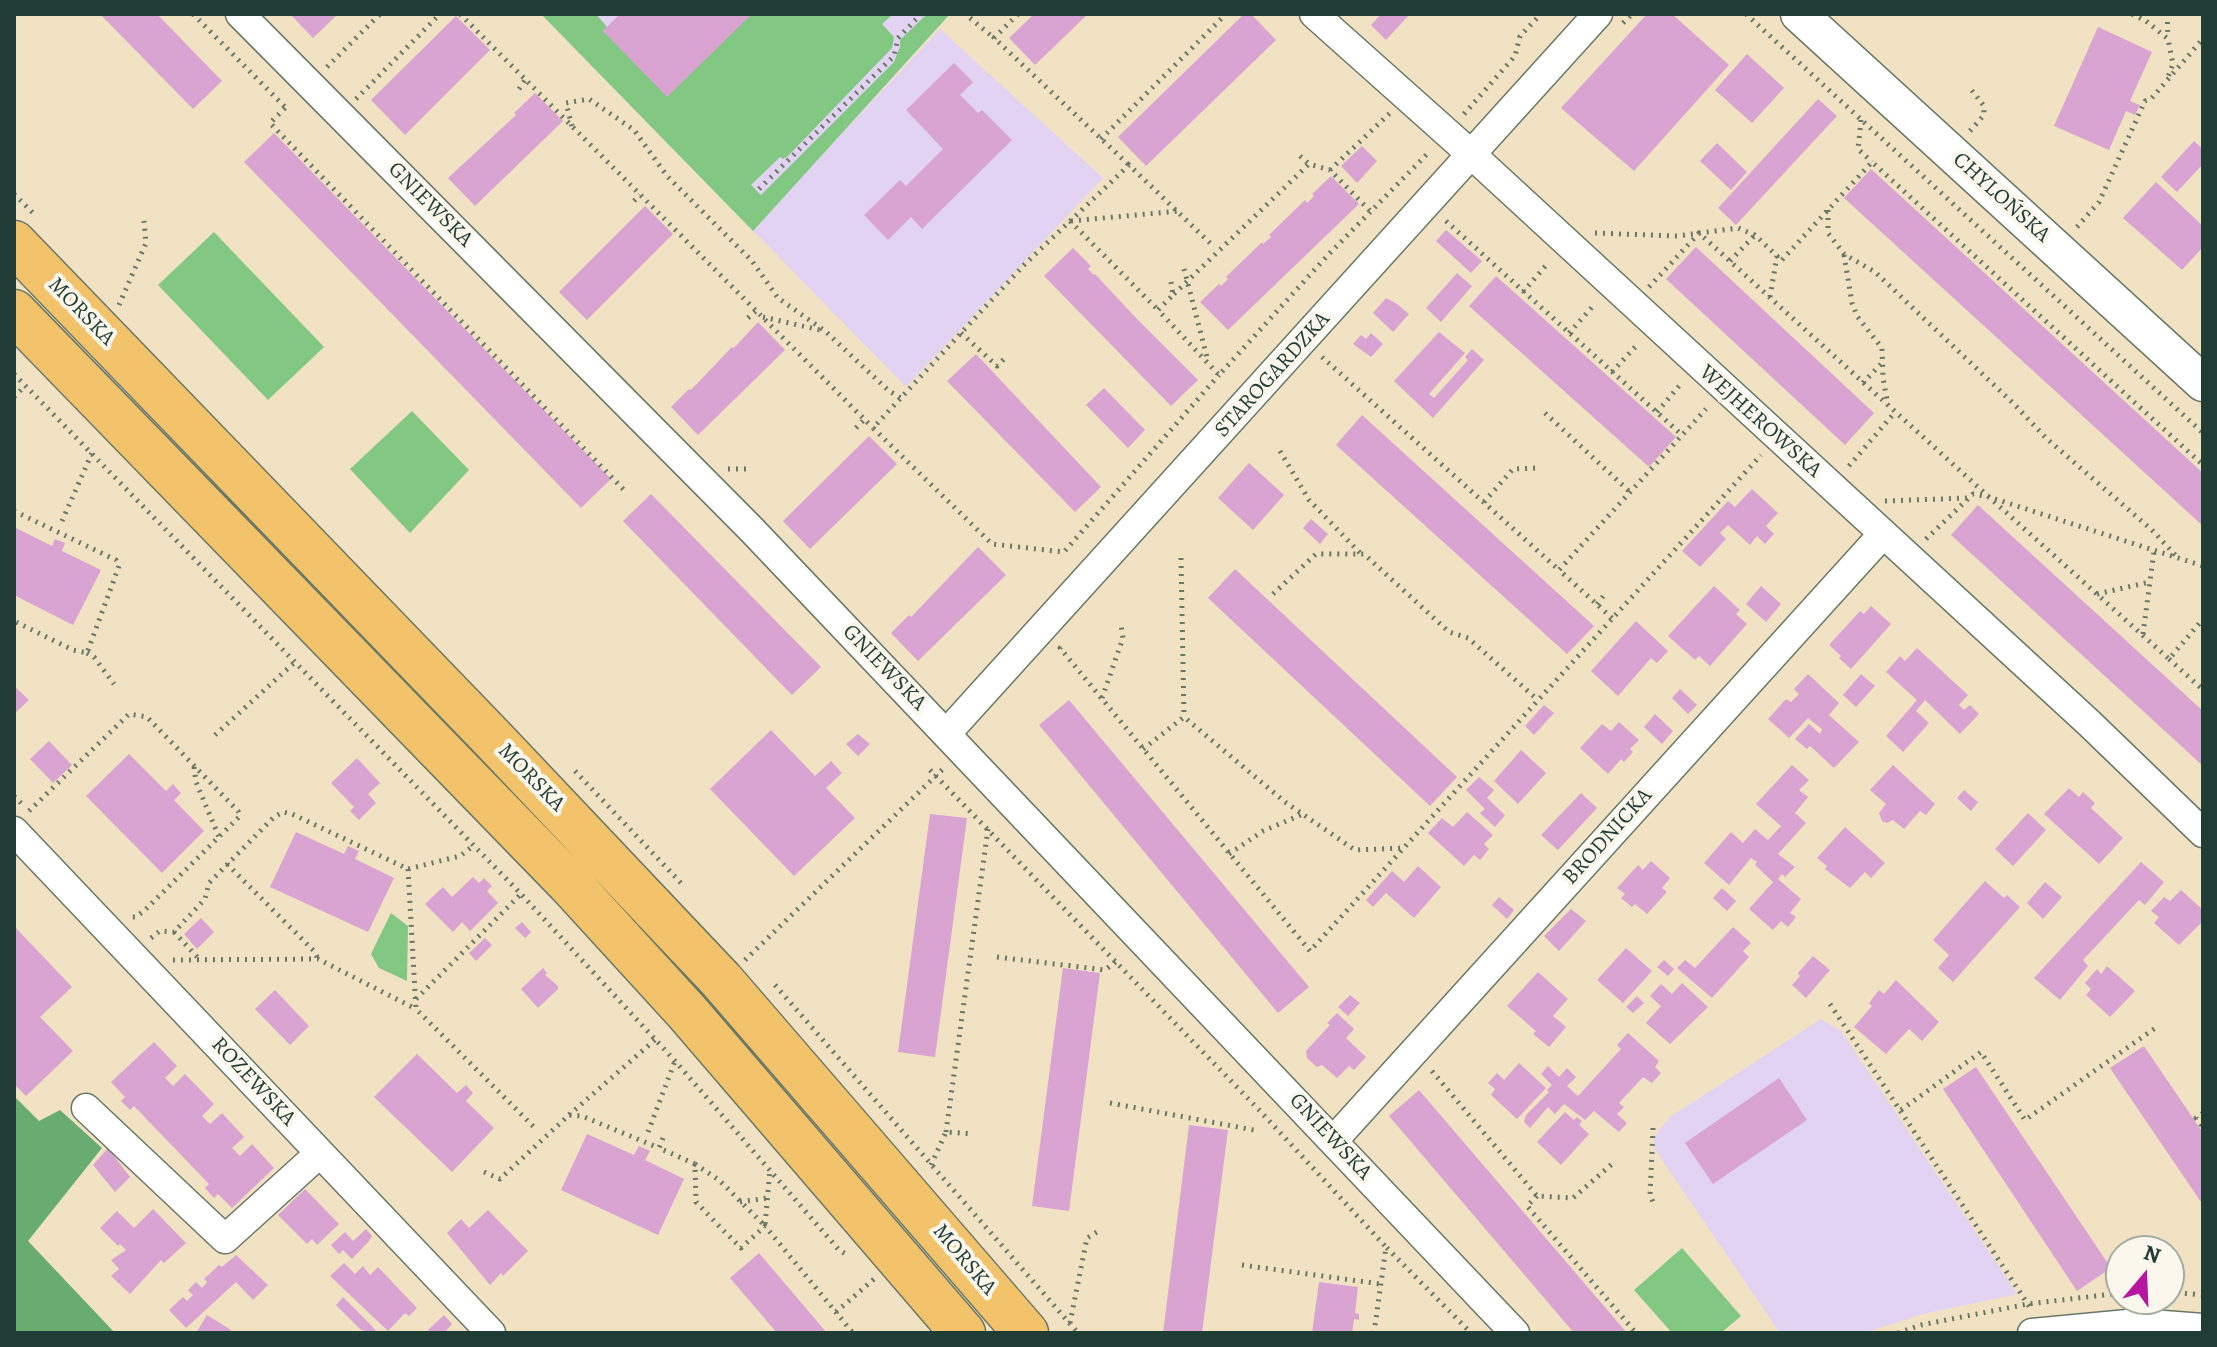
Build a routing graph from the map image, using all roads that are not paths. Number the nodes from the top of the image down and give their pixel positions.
1 (240, 14) edge
2 (1314, 14) edge
3 (1598, 14) edge
4 (1799, 14) edge
5 (1472, 155) junction
6 (14, 243) edge
7 (14, 312) edge
8 (2203, 383) edge
9 (1883, 534) junction
10 (946, 734) junction
11 (21, 821) edge
12 (2203, 833) edge
13 (86, 1108) dead end
14 (1333, 1141) junction
15 (320, 1153) junction
16 (2203, 1328) edge
17 (491, 1333) edge
18 (963, 1333) edge
19 (1026, 1333) edge
20 (1515, 1333) edge
21 (2034, 1333) edge

1 - 10 street, GNIEWSKA
2 - 5 street, WEJHEROWSKA
3 - 5 street, STAROGARDZKA
4 - 8 street, CHYLOŃSKA
5 - 9 street, WEJHEROWSKA
5 - 10 street, STAROGARDZKA
6 - 19 main road, MORSKA
7 - 18 main road
9 - 12 street, WEJHEROWSKA
9 - 14 street, BRODNICKA
10 - 14 street, GNIEWSKA
11 - 15 street, ROZEWSKA
13 - 15 street
14 - 20 street, GNIEWSKA
15 - 17 street, ROZEWSKA
16 - 21 street

